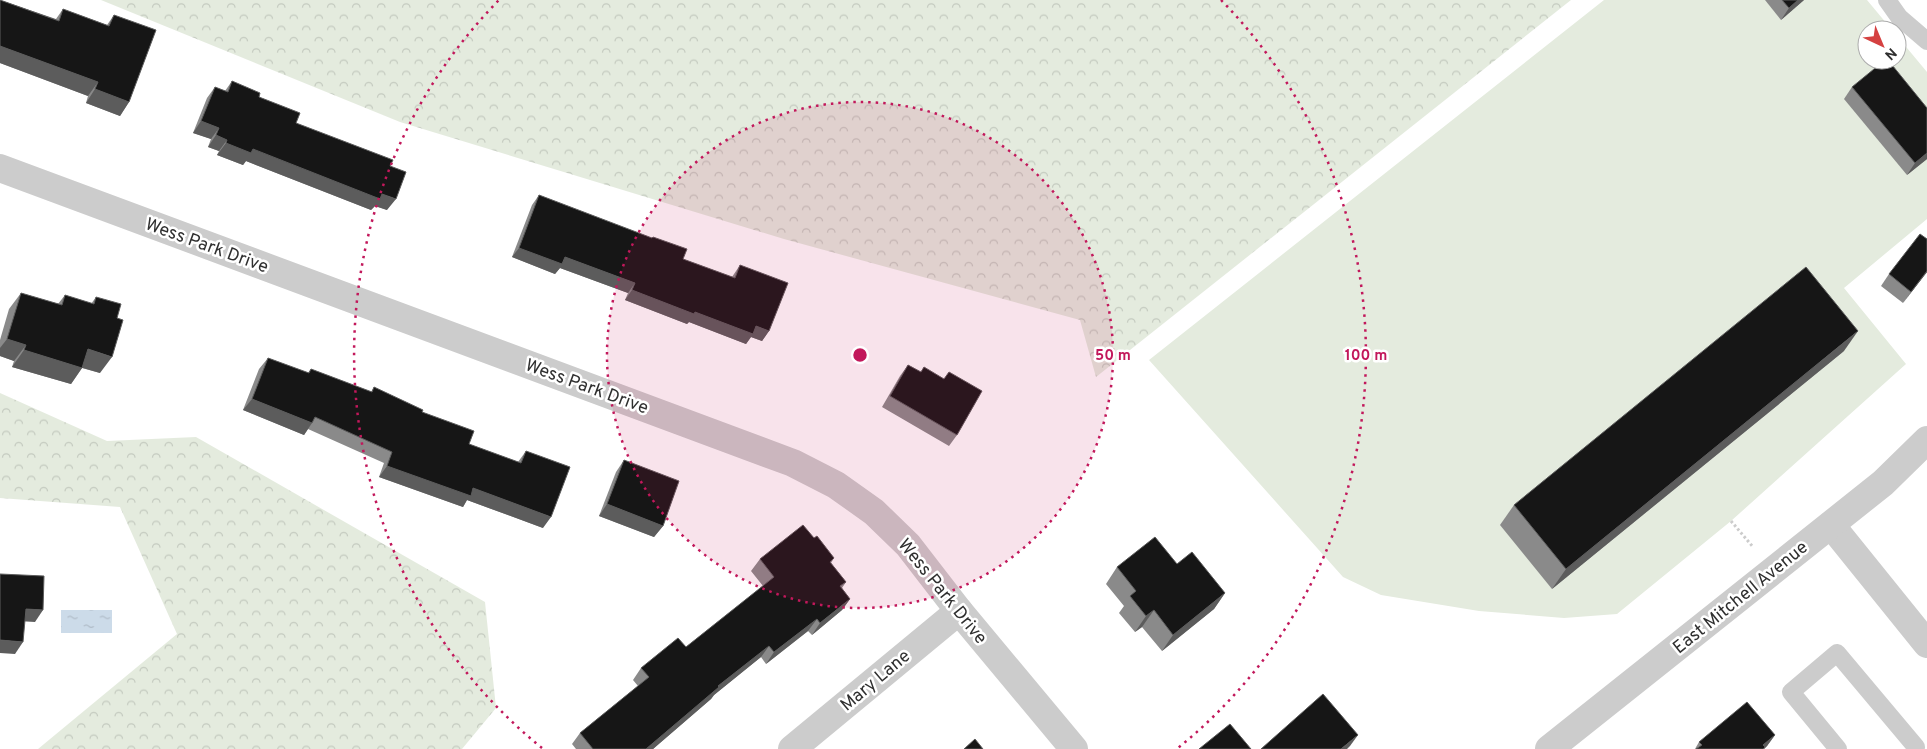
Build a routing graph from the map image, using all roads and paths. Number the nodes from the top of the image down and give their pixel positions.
1 (1887, 0) edge
2 (1927, 41) edge
3 (0, 168) edge
4 (1927, 440) edge
5 (1831, 525) junction
6 (959, 611) junction
7 (1927, 644) edge
8 (1919, 745) edge
9 (792, 749) edge
10 (1074, 749) edge
11 (1549, 749) edge
12 (1838, 749) edge

1 - 2 lane
3 - 6 street, Wess Park Drive
4 - 5 street, East Mitchell Avenue
5 - 7 street
5 - 11 street, East Mitchell Avenue
6 - 9 street, Mary Lane
6 - 10 street, Wess Park Drive
8 - 12 lane

